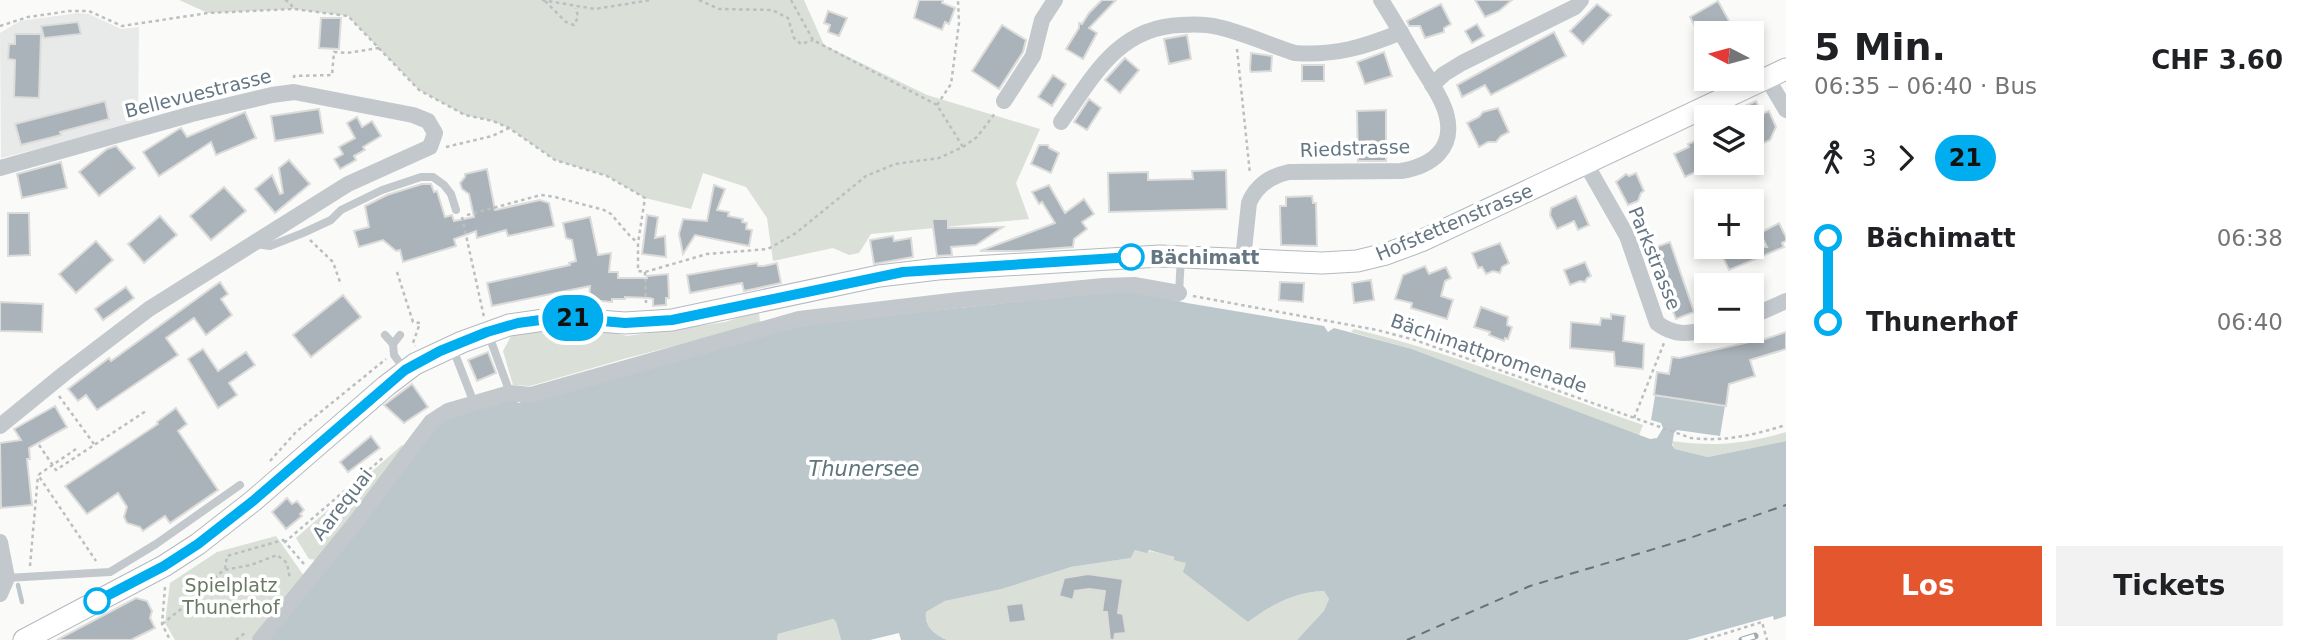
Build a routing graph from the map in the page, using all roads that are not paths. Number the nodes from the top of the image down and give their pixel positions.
1 (1055, 0) edge
2 (1381, 0) edge
3 (1580, 0) edge
4 (1401, 32) junction
5 (1776, 73) edge
6 (1432, 85) junction
7 (1004, 101) road end
8 (1786, 110) edge
9 (1061, 122) dead end
10 (1586, 164) junction
11 (0, 168) edge
12 (456, 210) dead end
13 (253, 243) junction
14 (1181, 256) junction
15 (1243, 259) junction
16 (1179, 293) joint
17 (1786, 301) edge
18 (1764, 311) edge
19 (486, 326) junction
20 (1694, 332) edge
21 (385, 335) dead end
22 (400, 335) dead end
23 (393, 345) junction
24 (452, 346) junction
25 (405, 370) junction
26 (510, 393) junction
27 (470, 404) junction
28 (0, 426) edge
29 (240, 485) dead end
30 (0, 542) edge
31 (7, 578) junction
32 (0, 594) edge
33 (24, 640) edge
34 (260, 640) edge

1 - 7 street
2 - 4 street, Riedstrasse
3 - 6 street
4 - 6 street, Riedstrasse
4 - 9 street
5 - 8 street
5 - 10 main road, Hofstettenstrasse
6 - 15 street, Riedstrasse
10 - 15 main road, Hofstettenstrasse
10 - 20 street, Parkstrasse
11 - 13 street, Bellevuestrasse
12 - 13 lane
13 - 28 street
14 - 15 main road, Hofstettenstrasse
14 - 16 lane
14 - 19 main road, Hofstettenstrasse
16 - 26 street, Aarequai
17 - 18 street
19 - 24 main road, Hofstettenstrasse
19 - 26 lane
21 - 23 lane
22 - 23 lane
23 - 25 lane
24 - 25 main road, Hofstettenstrasse
24 - 27 lane
25 - 33 main road, Hofstettenstrasse
26 - 27 street, Aarequai
27 - 34 street, Aarequai
29 - 31 lane
30 - 31 street
31 - 32 street

